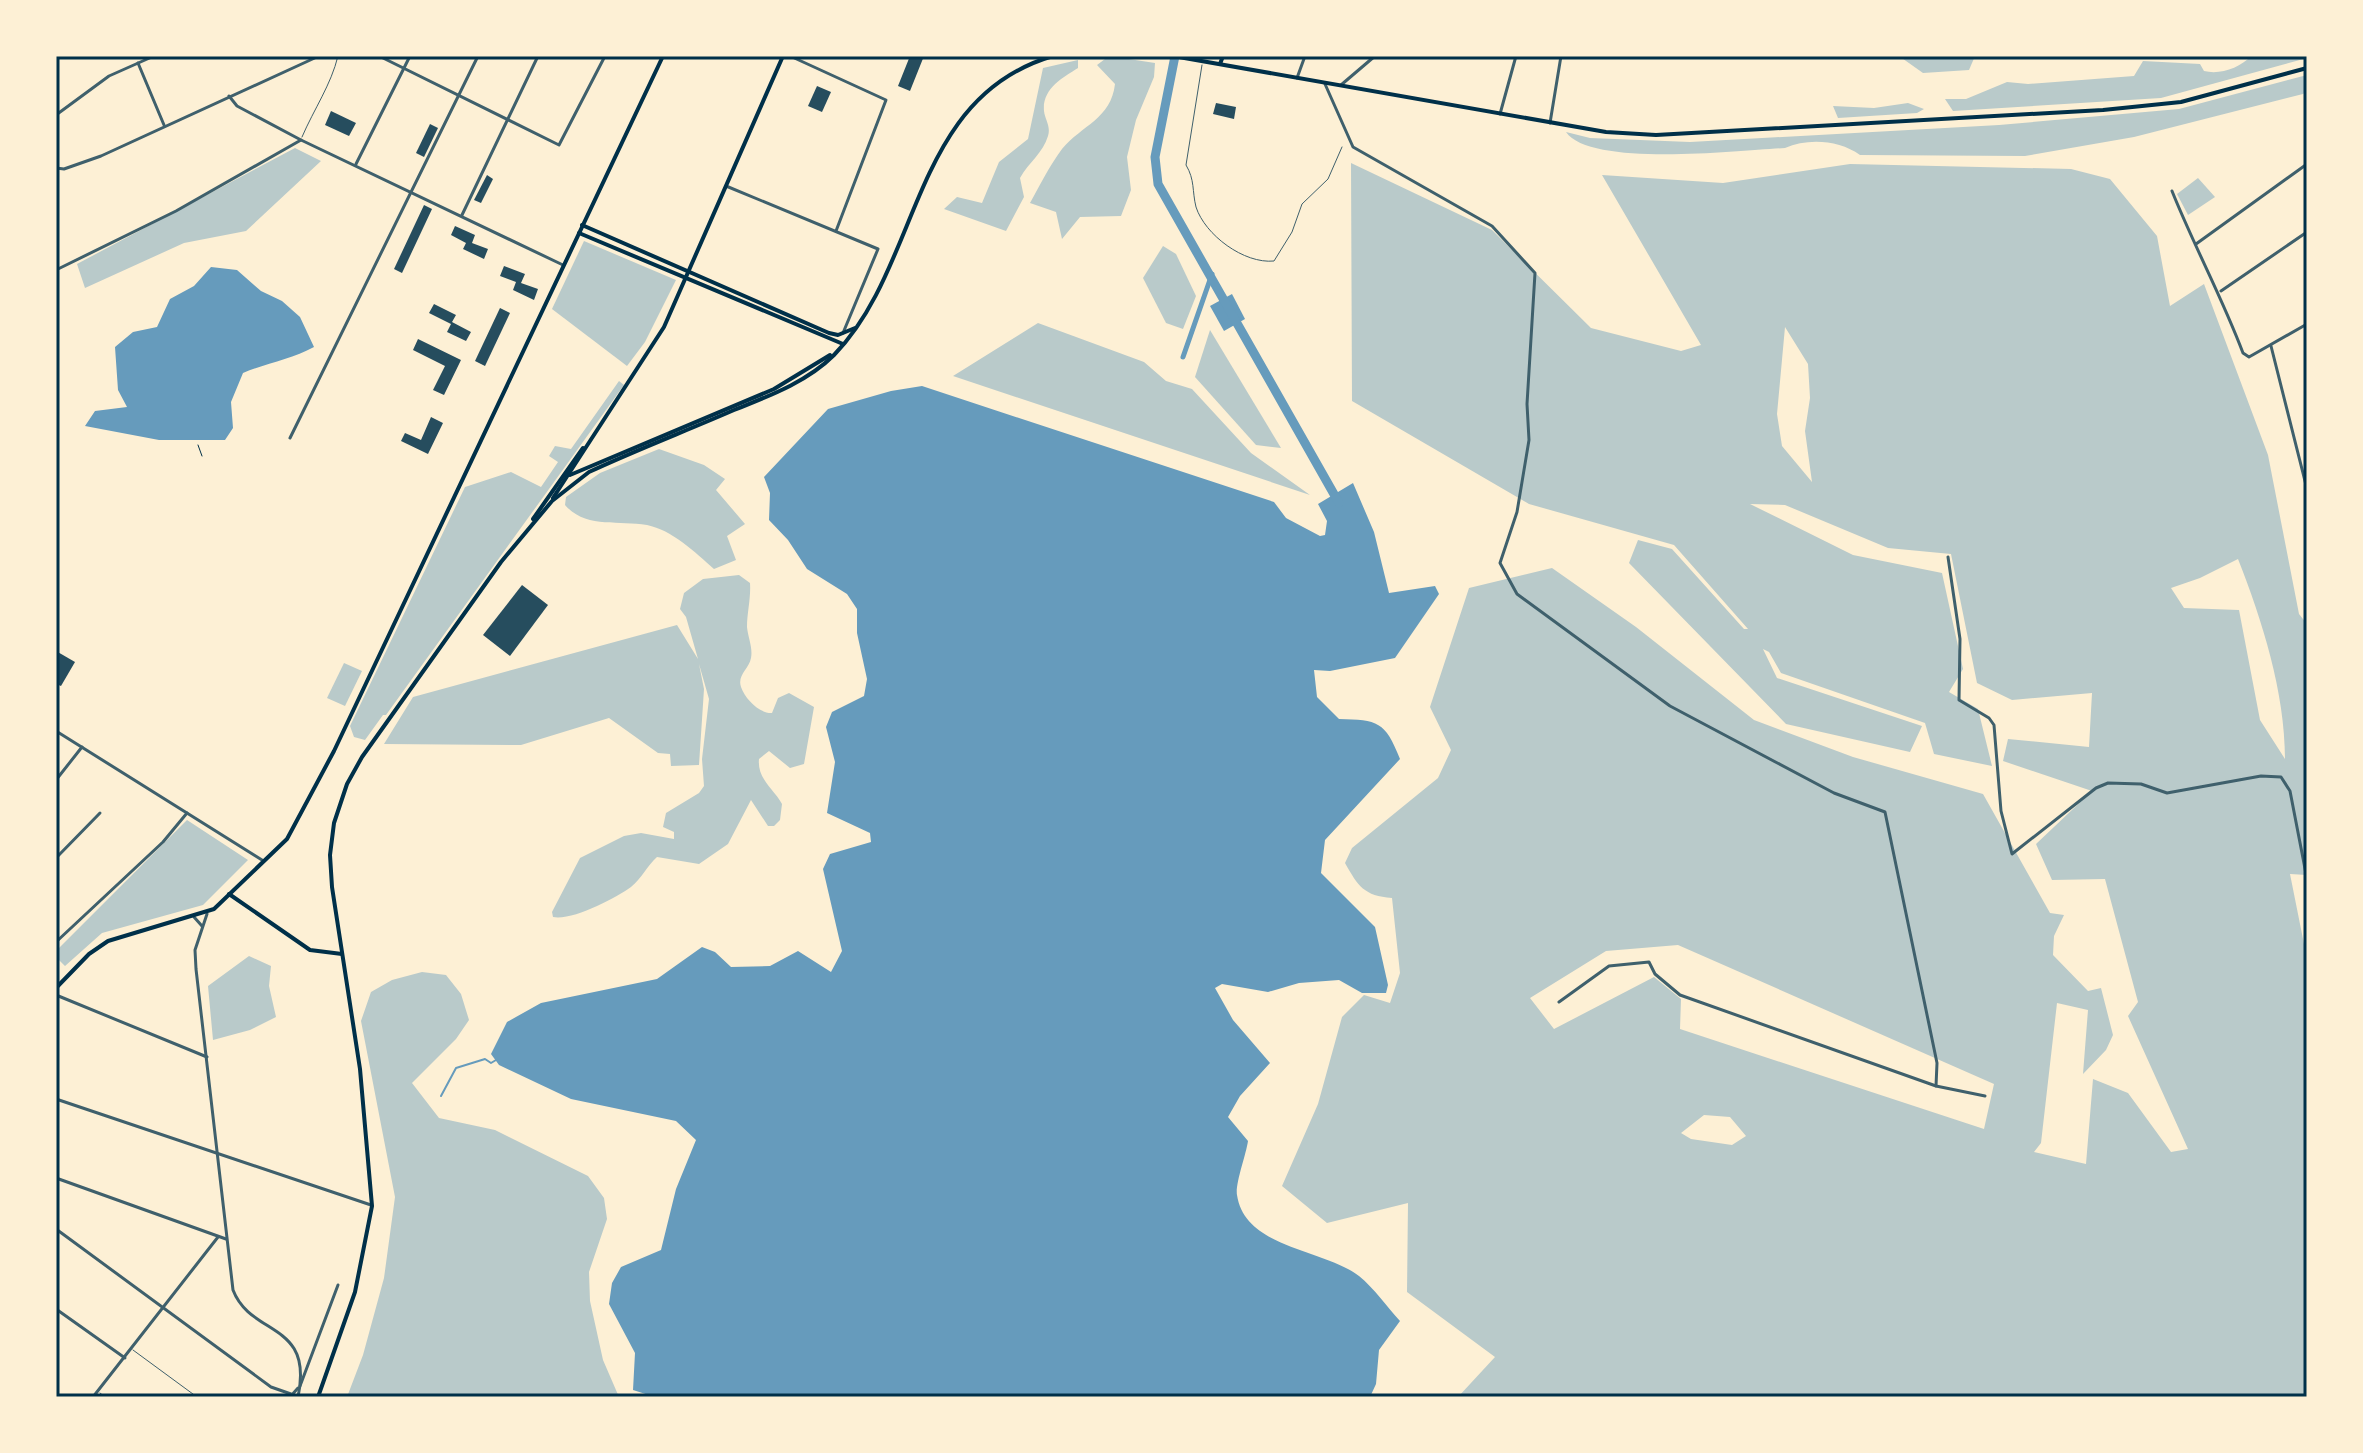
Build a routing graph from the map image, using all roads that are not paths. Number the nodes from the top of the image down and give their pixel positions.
1 (154, 56) edge
2 (319, 56) edge
3 (338, 56) edge
4 (379, 56) edge
5 (410, 56) edge
6 (478, 56) edge
7 (538, 56) edge
8 (605, 56) edge
9 (663, 56) edge
10 (783, 56) edge
11 (790, 56) edge
12 (1053, 56) edge
13 (1173, 56) edge
14 (1223, 56) edge
15 (1305, 56) edge
16 (1375, 56) edge
17 (1516, 56) edge
18 (1561, 56) edge
19 (1181, 57) edge
20 (1203, 61) junction
21 (138, 63) junction
22 (1220, 64) junction
23 (404, 68) junction
24 (2307, 68) edge
25 (1297, 78) junction
26 (1324, 82) junction
27 (1341, 85) junction
28 (459, 95) junction
29 (229, 96) junction
30 (1500, 114) junction
31 (56, 115) edge
32 (508, 118) junction
33 (1550, 123) junction
34 (164, 125) junction
35 (301, 140) junction
36 (1342, 147) dead end
37 (356, 164) junction
38 (2307, 164) edge
39 (56, 168) edge
40 (726, 186) junction
41 (2172, 191) dead end
42 (414, 193) junction
43 (461, 217) junction
44 (582, 225) junction
45 (836, 231) junction
46 (2307, 232) edge
47 (579, 233) junction
48 (2196, 244) junction
49 (563, 265) junction
50 (56, 270) edge
51 (688, 272) junction
52 (685, 279) junction
53 (2220, 292) junction
54 (2307, 324) edge
55 (857, 327) junction
56 (843, 333) junction
57 (843, 344) junction
58 (2271, 346) junction
59 (604, 421) junction
60 (290, 438) dead end
61 (567, 477) junction
62 (558, 482) junction
63 (2307, 489) edge
64 (545, 509) junction
65 (516, 543) junction
66 (1948, 557) dead end
67 (56, 731) edge
68 (82, 747) junction
69 (56, 780) edge
70 (100, 813) dead end
71 (188, 813) junction
72 (56, 858) edge
73 (265, 862) junction
74 (2307, 879) edge
75 (229, 894) junction
76 (207, 914) junction
77 (194, 917) junction
78 (202, 929) junction
79 (56, 942) edge
80 (342, 954) junction
81 (56, 988) edge
82 (56, 995) edge
83 (1559, 1002) dead end
84 (207, 1057) junction
85 (1936, 1086) junction
86 (1985, 1096) dead end
87 (56, 1099) edge
88 (217, 1154) junction
89 (56, 1178) edge
90 (372, 1206) junction
91 (56, 1229) edge
92 (218, 1237) junction
93 (226, 1239) junction
94 (338, 1285) dead end
95 (164, 1308) junction
96 (56, 1309) edge
97 (133, 1350) junction
98 (125, 1358) junction
99 (300, 1386) junction
100 (98, 1392) junction
101 (291, 1396) edge
102 (93, 1397) edge
103 (105, 1397) edge
104 (197, 1397) edge
105 (298, 1397) edge
106 (318, 1397) edge

1 - 21 street
2 - 29 street
3 - 35 lane
4 - 23 street
5 - 23 street
6 - 28 street
7 - 32 street
8 - 32 street
9 - 44 main road
10 - 40 main road
11 - 45 street
12 - 55 main road
13 - 19 main road
14 - 22 main road
15 - 25 street
16 - 27 street
17 - 30 street
18 - 33 street
19 - 20 main road
20 - 22 main road
20 - 36 lane
21 - 31 street
21 - 34 street
22 - 25 main road
23 - 28 street
23 - 37 street
24 - 33 main road
25 - 26 main road
26 - 27 main road
26 - 85 street
27 - 30 main road
28 - 32 street
28 - 42 street
29 - 34 street
29 - 35 street
30 - 33 main road
32 - 43 street
34 - 39 street
35 - 37 street
35 - 50 street
37 - 42 street
38 - 48 street
40 - 45 street
40 - 51 main road
41 - 48 street
42 - 43 street
42 - 60 street
43 - 49 street
44 - 47 main road
44 - 51 main road
45 - 56 street
46 - 53 street
47 - 49 main road
47 - 52 main road
48 - 53 street
49 - 73 main road
51 - 52 main road
51 - 56 main road
52 - 57 main road
52 - 59 main road
53 - 58 street
54 - 58 street
55 - 56 main road
55 - 57 main road
57 - 61 main road
57 - 64 main road
58 - 63 street
59 - 61 main road
59 - 62 main road
61 - 62 main road
61 - 64 main road
62 - 65 main road
64 - 65 main road
65 - 80 main road
66 - 74 street
67 - 68 street
68 - 69 street
68 - 71 street
70 - 72 street
71 - 73 street
71 - 79 street
73 - 75 main road
75 - 76 main road
75 - 80 main road
76 - 77 main road
76 - 78 street
77 - 78 street
77 - 81 main road
78 - 84 street
80 - 90 main road
82 - 84 street
83 - 85 street
84 - 88 street
85 - 86 street
87 - 88 street
88 - 90 street
88 - 93 street
89 - 92 street
90 - 106 main road
91 - 95 street
92 - 93 street
92 - 95 street
93 - 99 street
94 - 99 street
95 - 97 street
95 - 101 street
96 - 98 street
97 - 98 street
97 - 104 lane
98 - 100 street
99 - 101 street
99 - 105 street
100 - 102 street
100 - 103 lane

